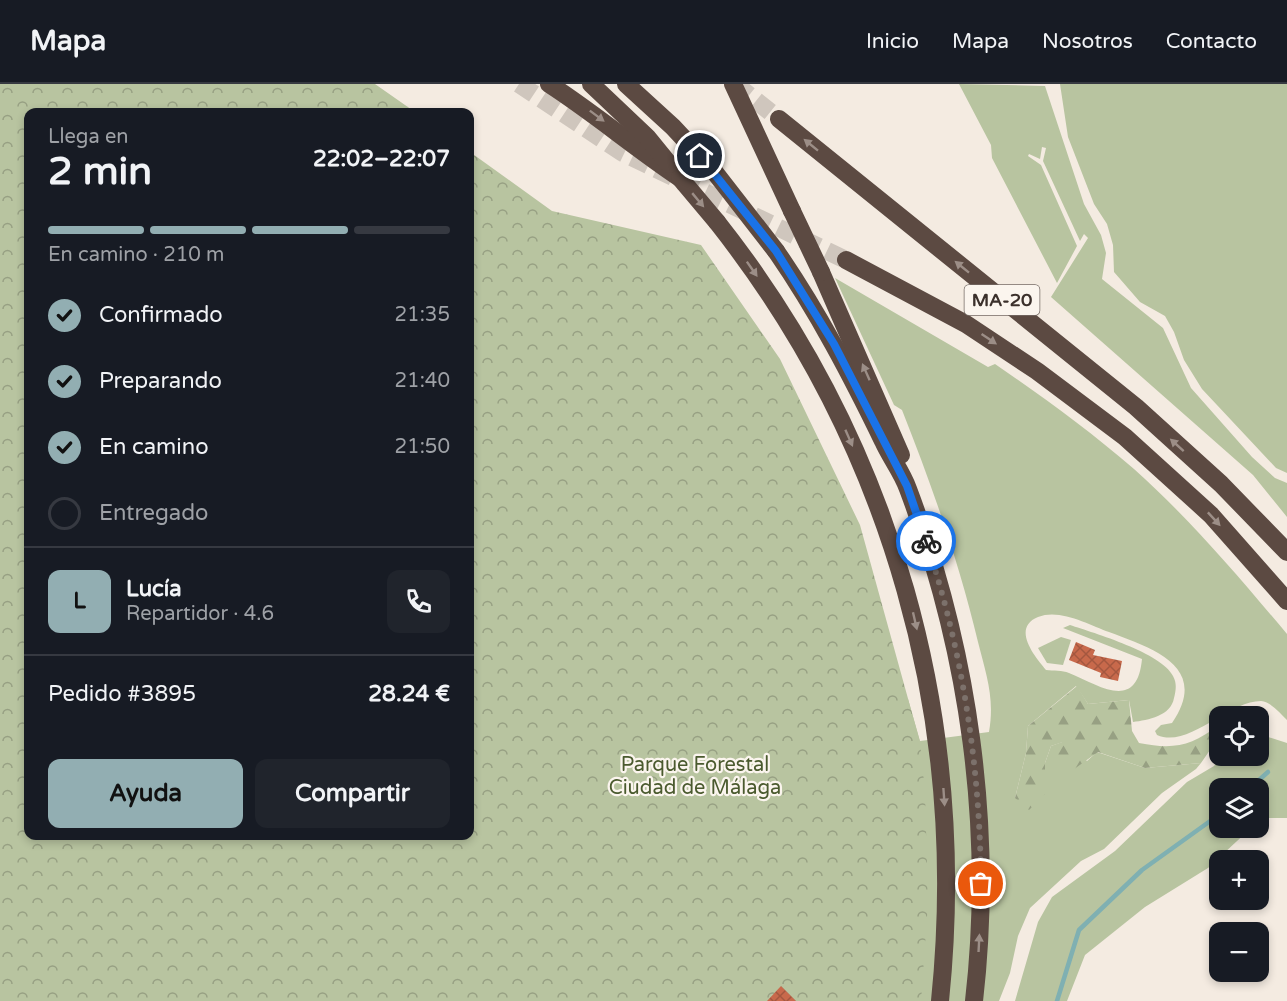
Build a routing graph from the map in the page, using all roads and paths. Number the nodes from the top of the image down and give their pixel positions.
1 (549, 84) edge
2 (591, 84) edge
3 (626, 84) edge
4 (732, 84) edge
5 (779, 119) tunnel mouth
6 (680, 178) junction
7 (846, 260) tunnel mouth
8 (907, 486) junction
9 (1287, 552) edge
10 (1287, 601) edge
11 (940, 1001) edge
12 (974, 1001) edge

1 -> 6 highway
2 - 6 highway
3 - 8 highway, bridge
8 -> 4 highway, bridge
9 -> 5 highway, MA-20
6 -> 11 highway, bridge
7 -> 10 highway, MA-20
12 -> 8 highway

